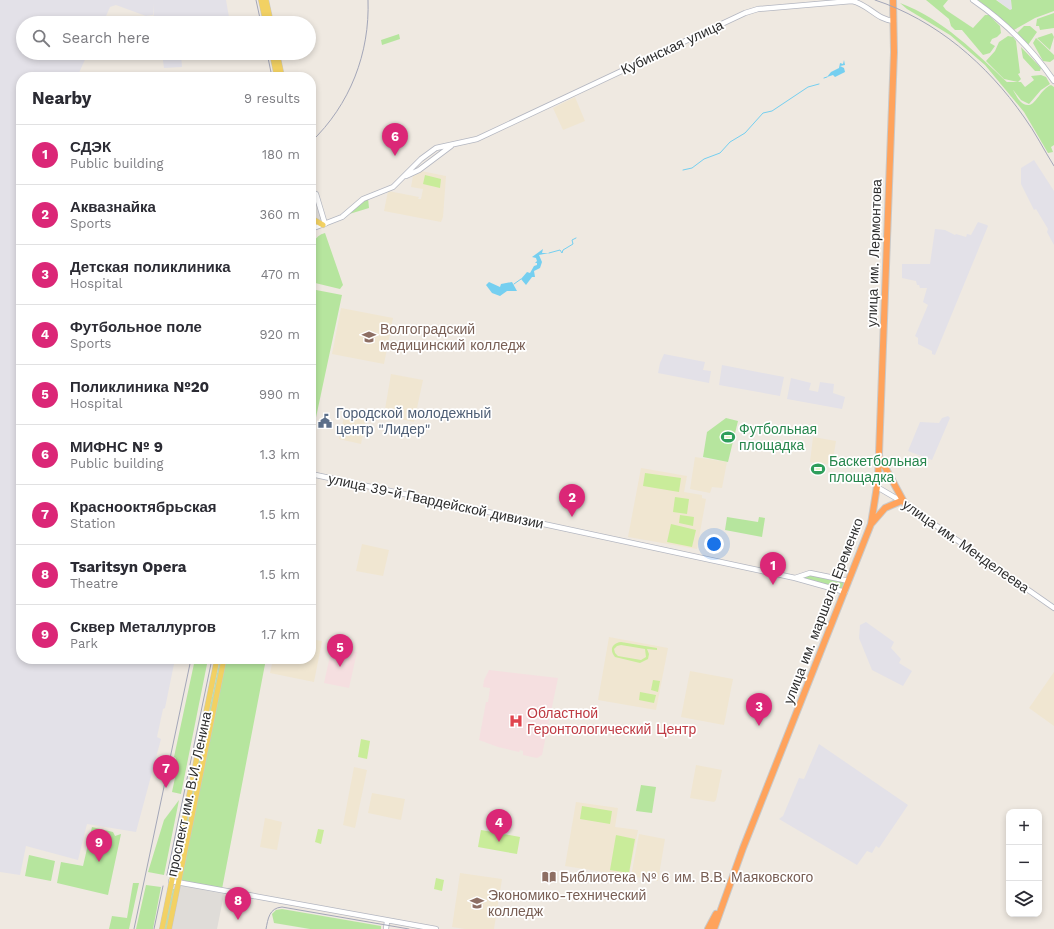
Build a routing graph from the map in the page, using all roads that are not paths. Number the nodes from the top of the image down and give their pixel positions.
1 (261, 0) edge
2 (266, 0) edge
3 (893, 0) edge
4 (897, 0) edge
5 (973, 0) edge
6 (264, 16) edge
7 (269, 16) edge
8 (894, 21) junction
9 (273, 60) edge
10 (278, 60) edge
11 (276, 72) edge
12 (281, 72) edge
13 (1054, 81) edge
14 (456, 144) junction
15 (404, 177) junction
16 (316, 194) edge
17 (316, 221) edge
18 (324, 225) junction
19 (316, 227) edge
20 (878, 452) junction
21 (316, 475) edge
22 (877, 487) junction
23 (903, 502) junction
24 (871, 524) junction
25 (795, 578) junction
26 (849, 581) junction
27 (845, 592) junction
28 (1054, 608) edge
29 (216, 664) edge
30 (223, 664) edge
31 (171, 881) junction
32 (178, 883) junction
33 (724, 899) junction
34 (387, 921) junction
35 (398, 922) junction
36 (397, 928) edge
37 (162, 929) edge
38 (169, 929) edge
39 (386, 929) edge
40 (436, 929) edge
41 (708, 929) edge
42 (714, 929) edge

1 - 6 main road
2 - 7 main road
3 - 8 highway
4 - 8 highway
5 - 13 main road
8 - 14 main road, Кубинская улица
8 - 20 highway, улица им. Лермонтова
9 - 11 main road
10 - 12 main road
14 - 15 main road, Кубинская улица
14 - 15 main road, Кубинская улица
15 - 18 main road, Кубинская улица
16 - 18 main road
17 - 18 main road
18 - 19 main road, Кубинская улица
20 - 22 highway, улица им. Лермонтова
20 - 23 highway
21 - 25 main road, улица 39-й Гвардейской дивизии
22 - 23 main road, улица им. Менделеева
22 - 24 highway, улица им. маршала Еременко
23 - 24 highway
23 - 28 main road, улица им. Менделеева
24 - 26 highway, улица им. маршала Еременко
25 - 26 main road, улица 39-й Гвардейской дивизии
25 - 27 main road, улица 39-й Гвардейской дивизии
26 - 27 highway, улица им. маршала Еременко
27 - 33 highway, улица им. маршала Еременко
29 - 31 main road, проспект им. В.И. Ленина
30 - 32 main road, проспект им. В.И. Ленина
31 - 32 main road
31 - 37 main road, проспект им. В.И. Ленина
32 - 34 main road
32 - 38 main road, проспект им. В.И. Ленина
33 - 41 highway, улица им. маршала Еременко
33 - 42 highway, улица им. маршала Еременко
34 - 35 main road
34 - 39 main road
35 - 36 main road
35 - 40 main road

